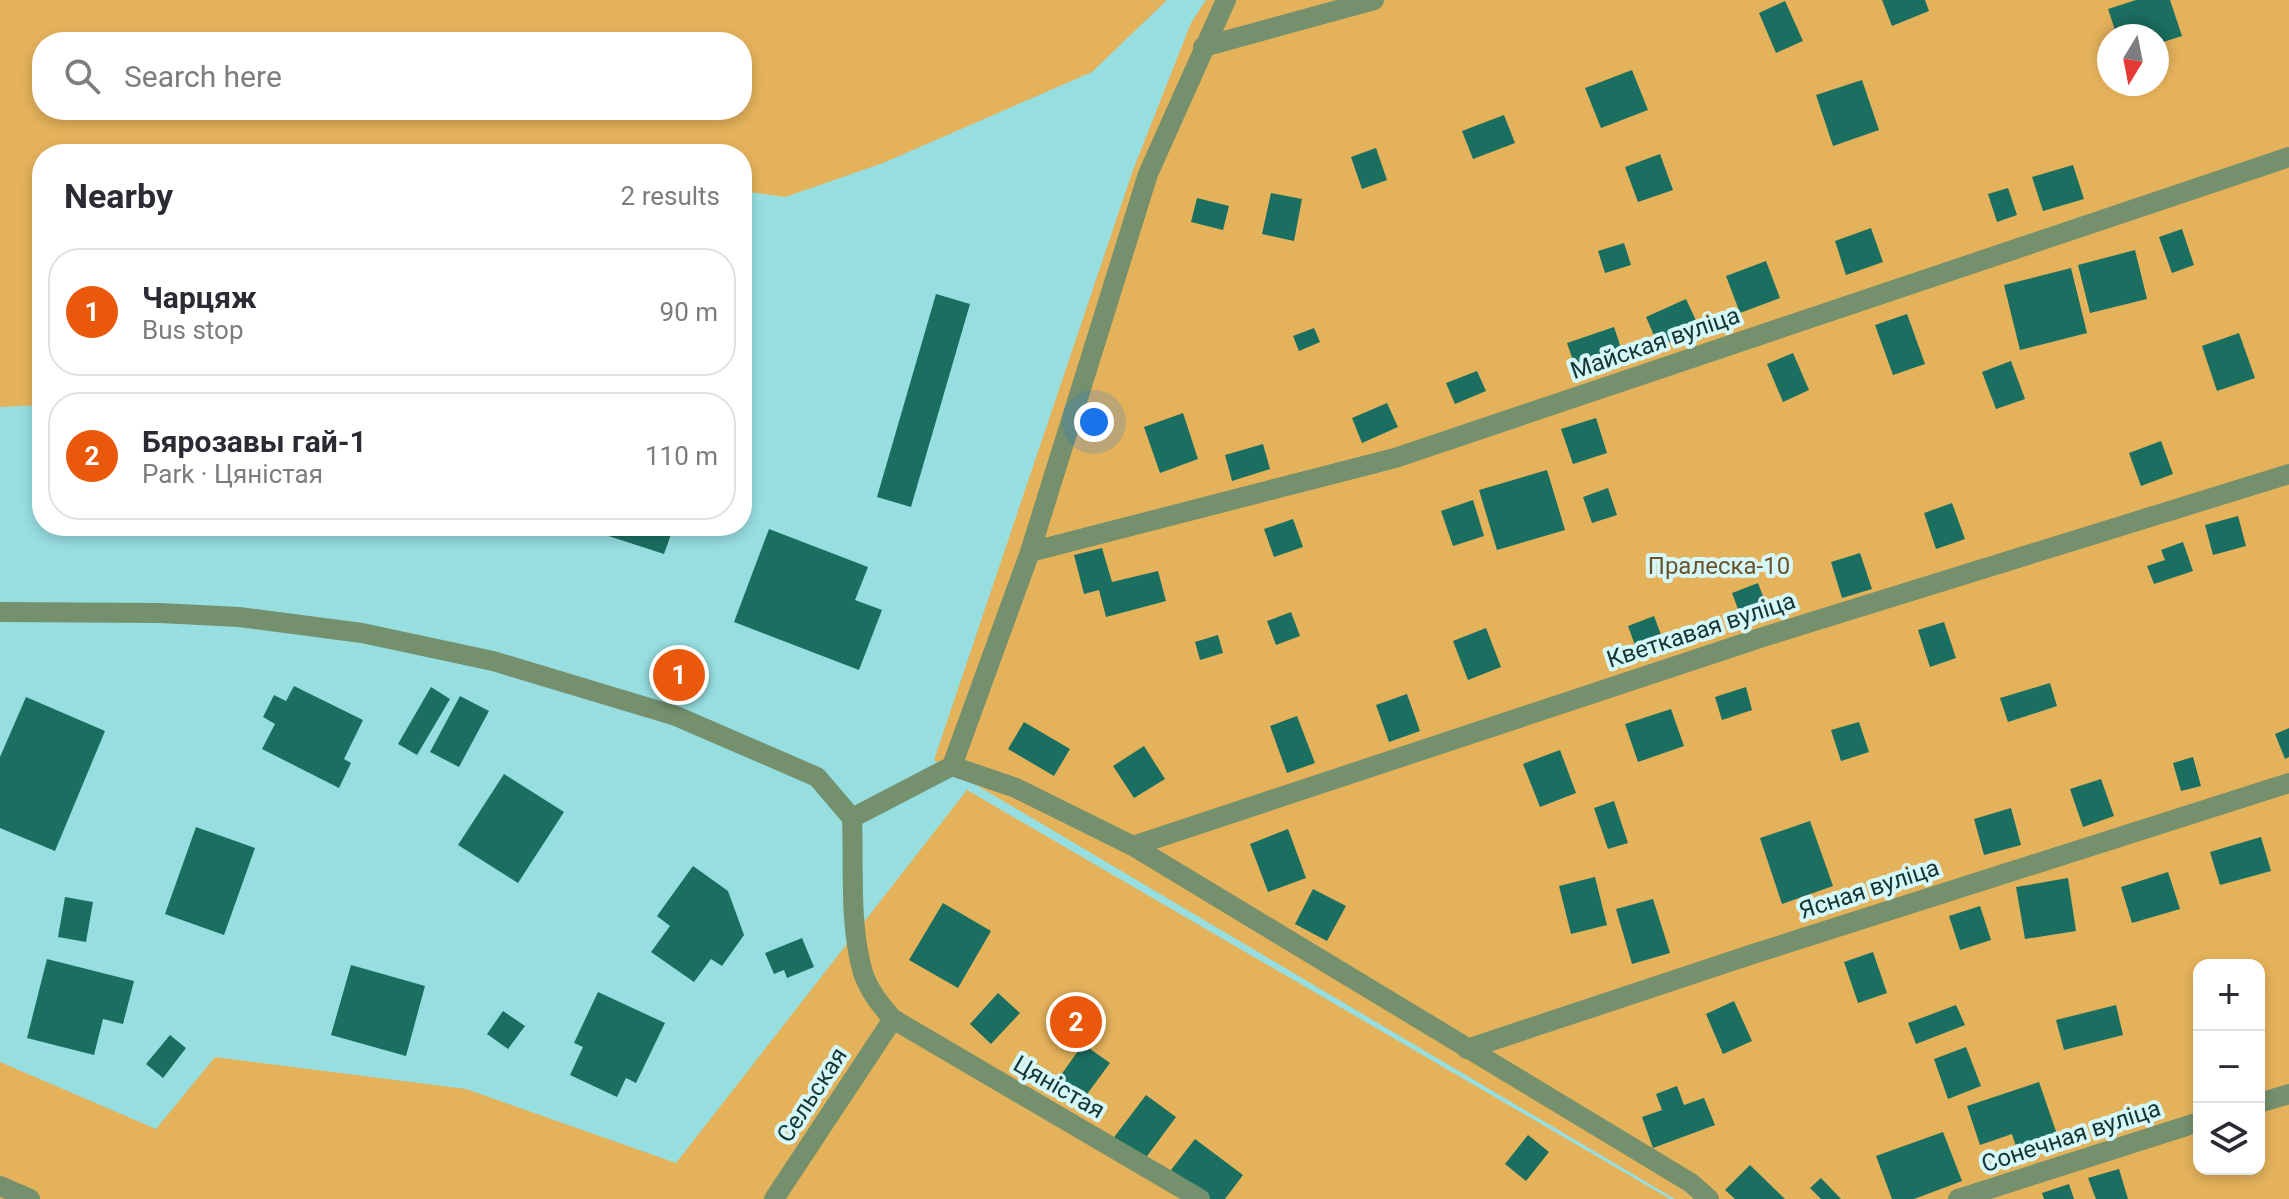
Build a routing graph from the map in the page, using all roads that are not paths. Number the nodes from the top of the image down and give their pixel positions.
1 (1226, 0) edge
2 (1374, 0) edge
3 (1203, 47) junction
4 (2289, 157) edge
5 (2289, 474) edge
6 (1030, 552) junction
7 (0, 612) edge
8 (952, 766) junction
9 (2289, 783) edge
10 (852, 818) junction
11 (1133, 846) junction
12 (893, 1019) junction
13 (1467, 1049) junction
14 (2289, 1094) edge
15 (2265, 1101) edge
16 (2193, 1124) edge
17 (0, 1186) edge
18 (30, 1199) edge
19 (774, 1199) edge
20 (1200, 1199) edge
21 (1709, 1199) edge
22 (1958, 1199) edge

1 - 3 street
2 - 3 street
3 - 6 street
4 - 6 street, Майская вуліца
5 - 11 street, Кветкавая вуліца
6 - 8 street
7 - 10 street
8 - 10 street
8 - 11 street
9 - 13 street, Ясная вуліца
10 - 12 street
11 - 13 street
12 - 19 street, Сельская
12 - 20 street, Цяністая
13 - 21 street
14 - 15 street
16 - 22 street, Сонечная вуліца
17 - 18 street

